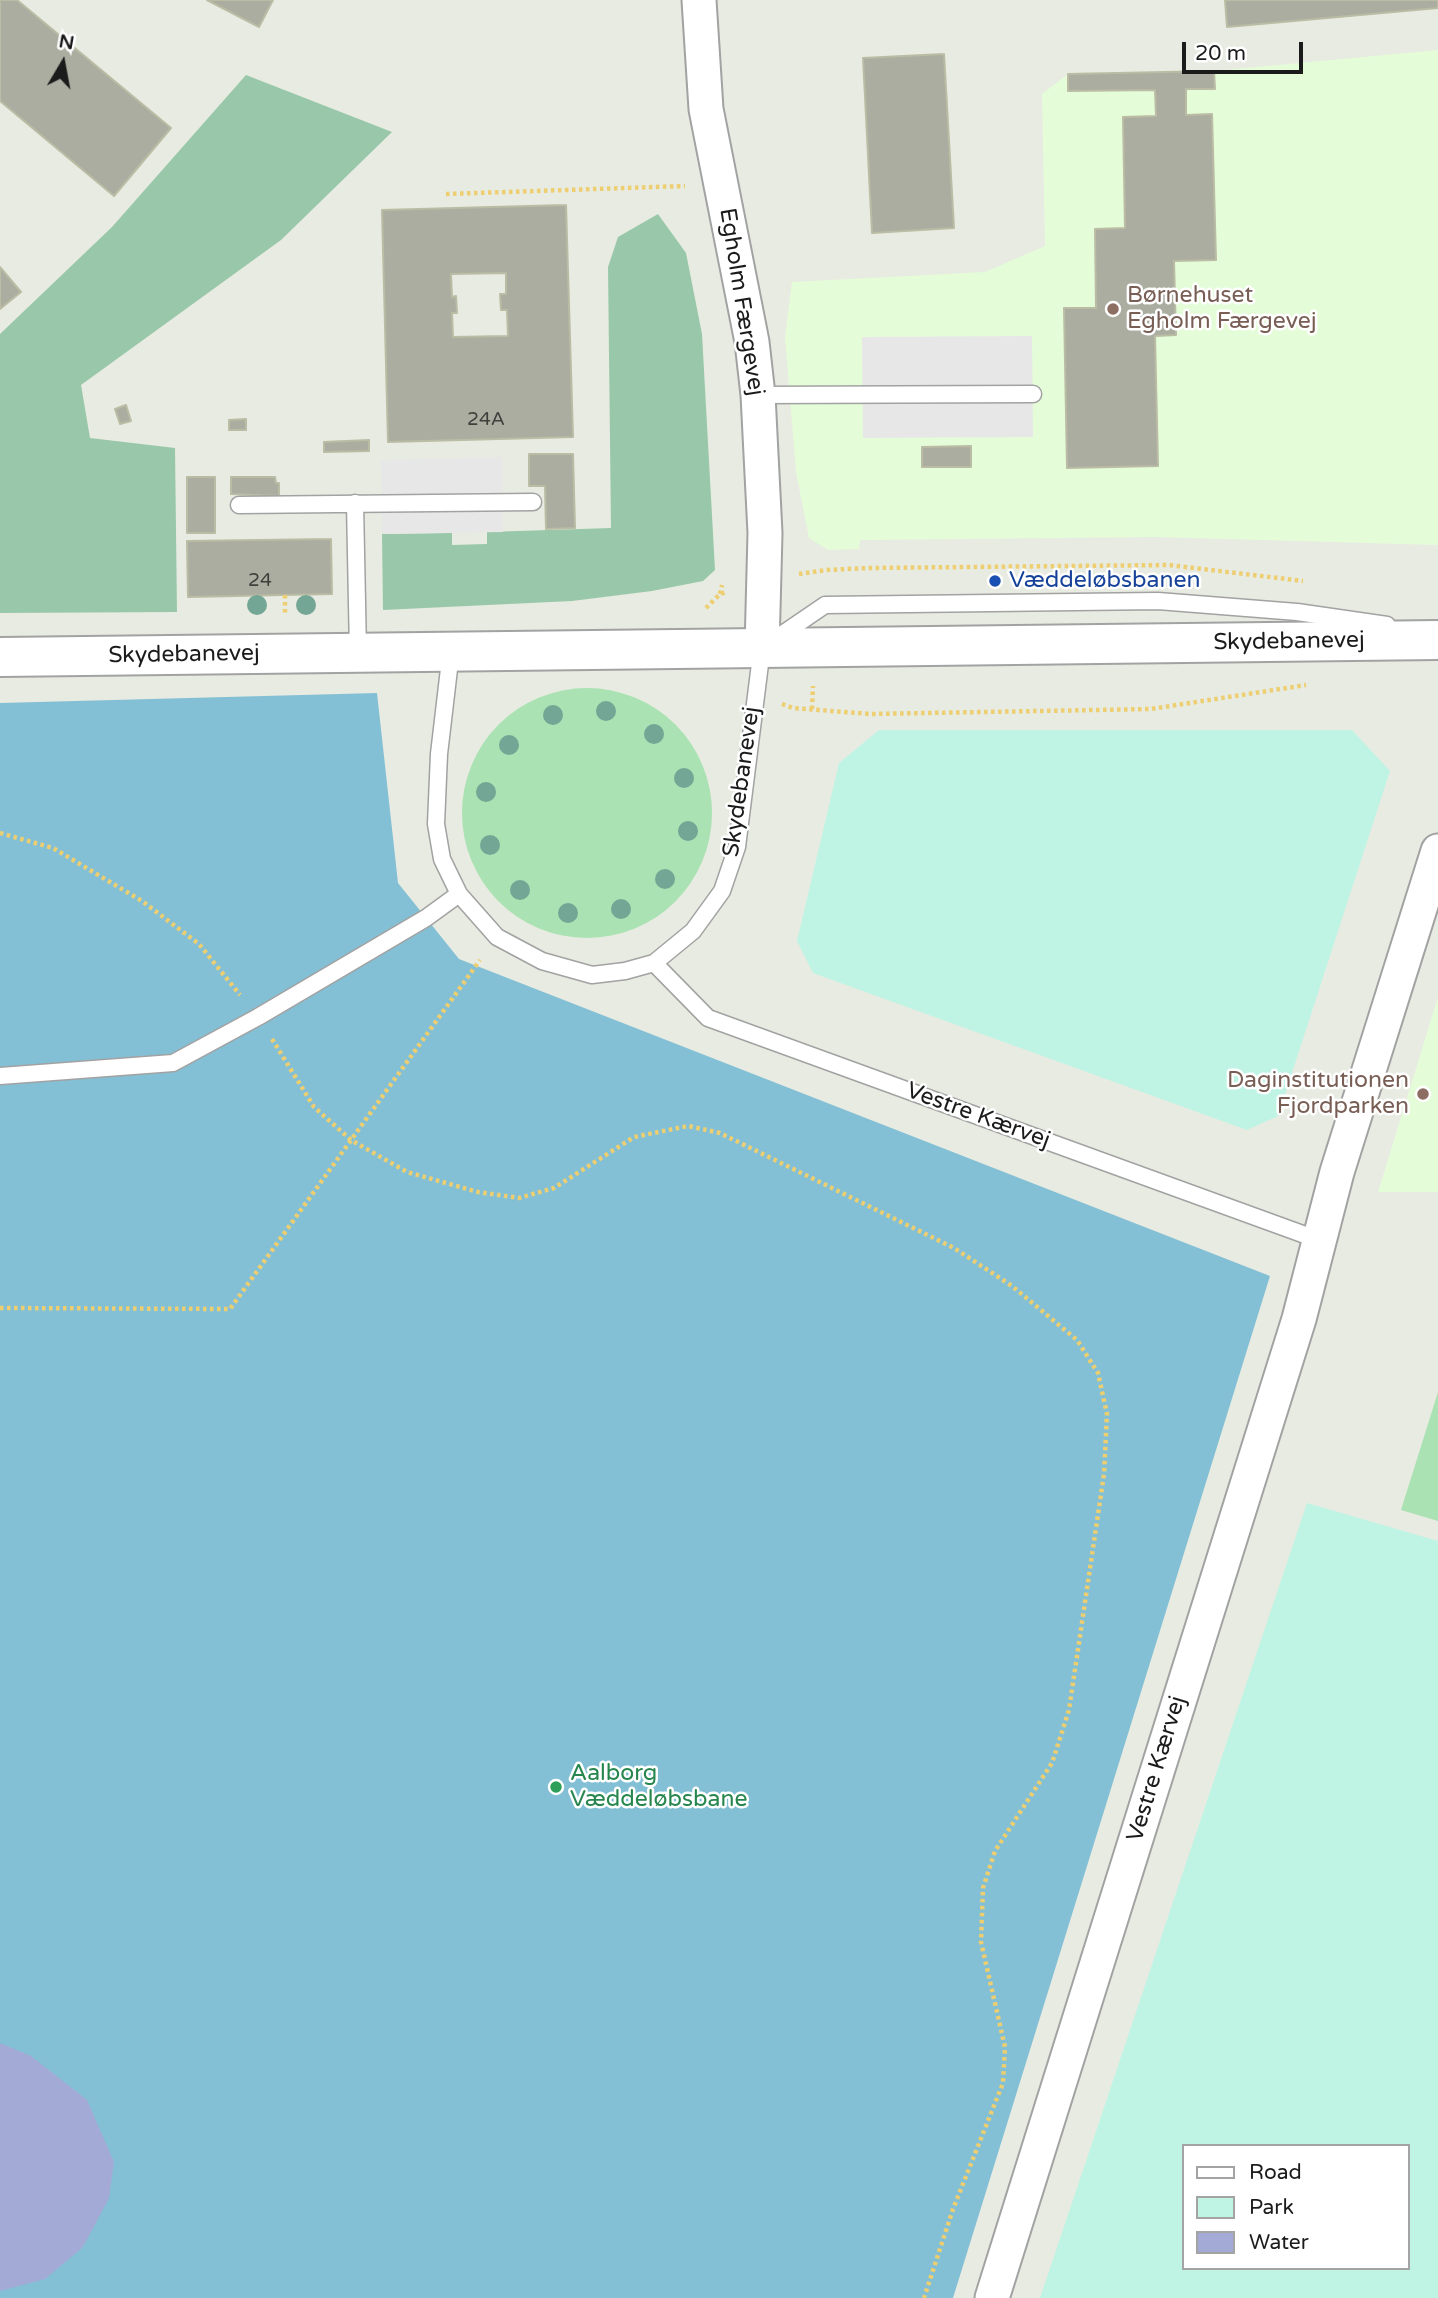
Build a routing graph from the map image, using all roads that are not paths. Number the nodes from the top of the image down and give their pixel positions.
1 (699, 0) edge
2 (1032, 394) dead end
3 (758, 395) junction
4 (533, 502) dead end
5 (355, 503) junction
6 (239, 505) dead end
7 (1438, 632) edge
8 (1438, 640) edge
9 (762, 648) junction
10 (451, 652) junction
11 (358, 653) junction
12 (0, 657) edge
13 (1438, 851) edge
14 (459, 894) junction
15 (654, 963) junction
16 (0, 1076) edge
17 (1320, 1240) junction
18 (992, 2298) edge

1 - 3 street, Egholm Færgevej
2 - 3 lane
3 - 9 street, Egholm Færgevej
4 - 5 lane
5 - 6 lane
5 - 11 lane
7 - 9 lane
8 - 9 street, Skydebanevej
9 - 10 street, Skydebanevej
9 - 15 lane, Skydebanevej
10 - 11 street, Skydebanevej
10 - 14 lane, Skydebanevej
11 - 12 street, Skydebanevej
13 - 17 street, Vestre Kærvej
14 - 15 lane, Skydebanevej
14 - 16 lane
15 - 17 lane, Vestre Kærvej
17 - 18 street, Vestre Kærvej

